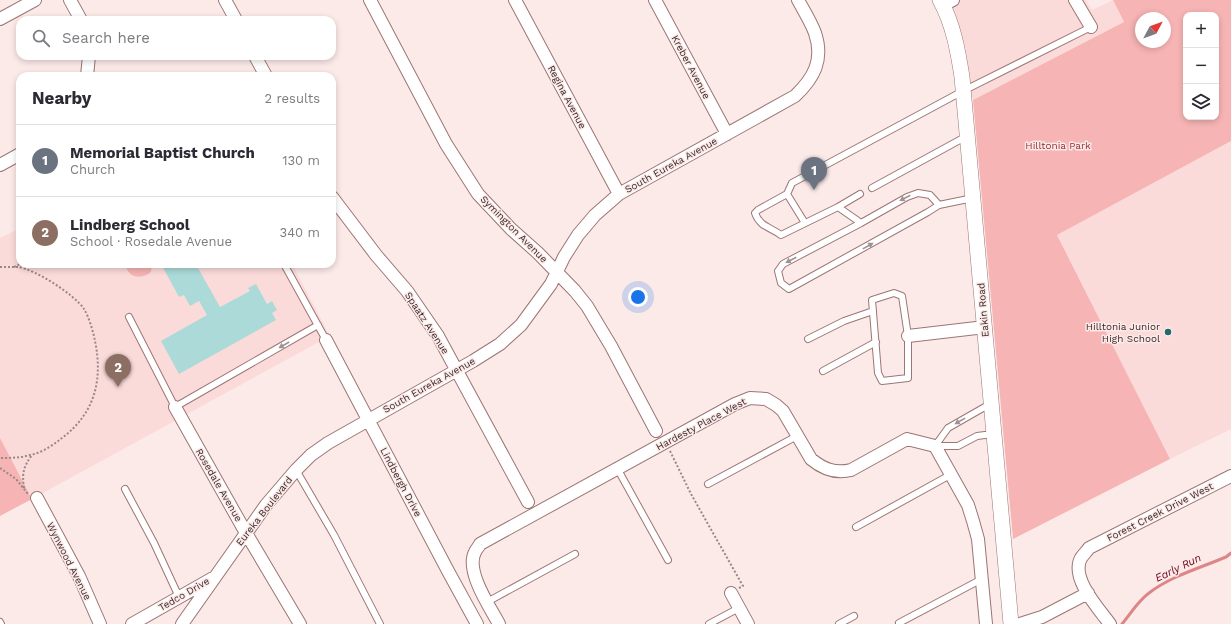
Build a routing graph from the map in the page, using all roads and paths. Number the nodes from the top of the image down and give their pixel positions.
1 (35, 0) edge
2 (70, 0) edge
3 (225, 0) edge
4 (370, 0) edge
5 (515, 0) edge
6 (655, 0) edge
7 (798, 0) edge
8 (1075, 0) edge
9 (945, 2) edge
10 (79, 16) edge
11 (234, 16) edge
12 (0, 19) edge
13 (1091, 27) joint
14 (89, 60) edge
15 (257, 60) edge
16 (88, 72) edge
17 (264, 72) edge
18 (964, 91) junction
19 (727, 134) junction
20 (967, 135) junction
21 (16, 156) edge
22 (0, 165) edge
23 (872, 188) dead end
24 (619, 194) junction
25 (787, 194) junction
26 (860, 194) dead end
27 (973, 198) junction
28 (336, 202) edge
29 (939, 205) junction
30 (838, 207) junction
31 (805, 223) junction
32 (861, 223) junction
33 (16, 266) edge
34 (0, 267) edge
35 (13, 267) joint
36 (22, 268) edge
37 (286, 268) edge
38 (556, 272) junction
39 (873, 311) junction
40 (129, 317) dead end
41 (318, 325) junction
42 (985, 327) junction
43 (908, 336) junction
44 (808, 339) dead end
45 (326, 340) joint
46 (876, 342) junction
47 (456, 370) junction
48 (823, 371) dead end
49 (992, 403) junction
50 (175, 407) junction
51 (368, 419) junction
52 (656, 431) dead end
53 (995, 433) junction
54 (797, 436) junction
55 (665, 442) junction
56 (935, 446) junction
57 (32, 455) junction
58 (0, 458) edge
59 (0, 468) edge
60 (617, 468) junction
61 (296, 470) junction
62 (950, 475) junction
63 (1231, 476) edge
64 (708, 484) dead end
65 (24, 489) junction
66 (125, 489) dead end
67 (37, 498) joint
68 (528, 502) dead end
69 (856, 527) dead end
70 (246, 532) junction
71 (575, 554) dead end
72 (668, 560) dead end
73 (215, 577) junction
74 (982, 579) junction
75 (731, 593) joint
76 (1088, 593) junction
77 (179, 597) junction
78 (487, 602) junction
79 (739, 608) junction
80 (854, 616) dead end
81 (899, 623) edge
82 (100, 624) edge
83 (132, 624) edge
84 (182, 624) edge
85 (300, 624) edge
86 (380, 624) edge
87 (477, 624) edge
88 (499, 624) edge
89 (709, 624) edge
90 (748, 624) edge
91 (839, 624) edge
92 (986, 624) edge
93 (1011, 624) edge
94 (1020, 624) edge
95 (1110, 624) edge

1 - 12 street
2 - 10 street
3 - 11 street
4 - 38 street, Symington Avenue
5 - 24 street, Regina Avenue
6 - 19 street, Kreber Avenue
7 - 19 street, South Eureka Avenue
8 - 13 street
9 - 18 street, Eakin Road
13 - 18 lane
14 - 16 street
15 - 17 street
18 - 20 street, Eakin Road
18 - 25 lane
19 - 24 street, South Eureka Avenue
20 - 23 lane
20 - 27 street, Eakin Road
21 - 22 street
24 - 38 street, South Eureka Avenue
25 - 31 lane
25 - 31 lane
26 - 30 lane
27 - 29 lane
27 - 42 street, Eakin Road
28 - 47 street, Spaatz Avenue
29 -> 32 lane
32 -> 29 lane
30 - 31 lane
30 - 32 lane
33 - 35 path
34 - 35 path
36 - 57 path
37 - 41 lane
38 - 47 street, South Eureka Avenue
38 - 52 street, Symington Avenue
39 - 43 lane
39 - 44 lane
39 - 46 lane
40 - 50 lane
41 - 45 lane
41 -> 50 lane
42 - 43 street
42 - 49 street, Eakin Road
43 - 46 lane
45 - 51 street, Lindbergh Drive
46 - 48 lane
47 - 51 street, South Eureka Avenue
47 - 68 street, Spaatz Avenue
49 - 53 street, Eakin Road
49 -> 56 lane
50 - 70 street, Rosedale Avenue
51 - 61 street, Eureka Boulevard
51 - 87 street, Lindbergh Drive
53 - 56 lane, Hardesty Place West
53 - 93 street, Eakin Road
54 - 55 street, Hardesty Place West
54 - 56 street, Hardesty Place West
54 - 64 lane
55 - 60 street, Hardesty Place West
55 - 75 path
56 - 62 street
57 - 58 path
57 - 65 path
59 - 65 path
60 - 72 lane
60 - 78 street, Hardesty Place West
61 - 70 street, Eureka Boulevard
61 - 86 lane
62 - 69 lane
62 - 74 street
63 - 76 street, Forest Creek Drive West
65 - 67 path
66 - 77 lane
67 - 82 street, Wynwood Avenue
70 - 73 street, Eureka Boulevard
70 - 85 street, Rosedale Avenue
71 - 78 lane
73 - 77 street, Tedco Drive
73 - 84 street, Eureka Boulevard
74 - 81 lane
74 - 92 street
75 - 79 street
76 - 94 street
76 - 95 street
77 - 83 street, Tedco Drive
78 - 88 street
79 - 89 lane
79 - 90 street
80 - 91 lane

